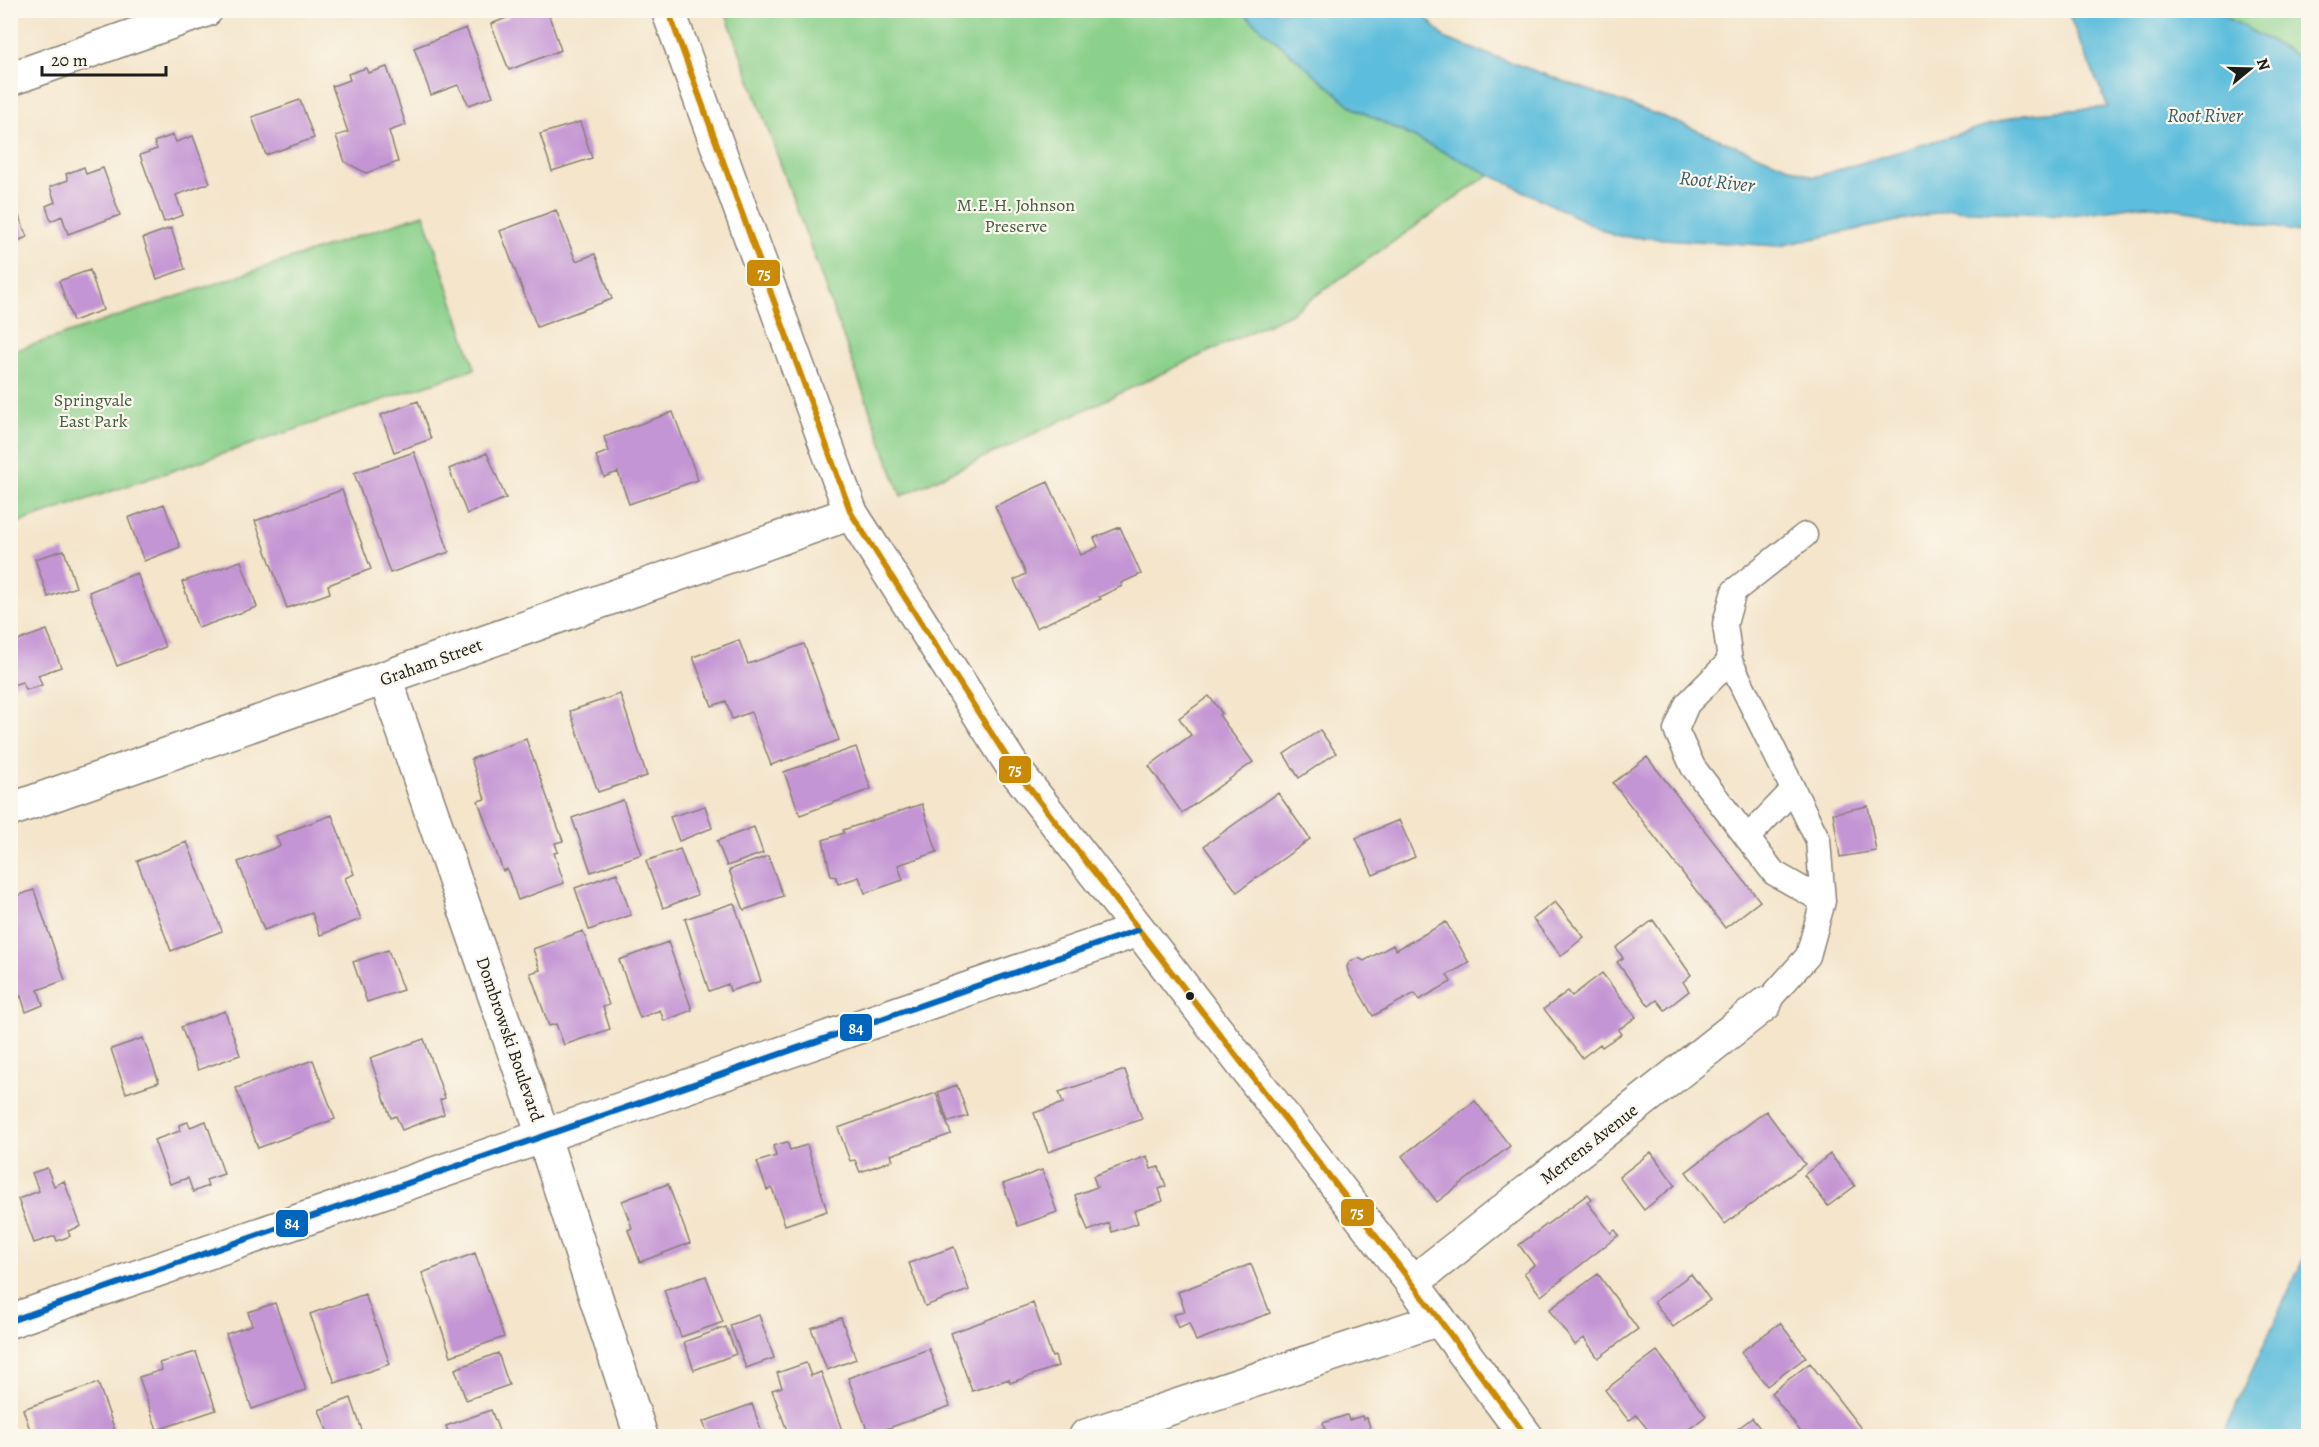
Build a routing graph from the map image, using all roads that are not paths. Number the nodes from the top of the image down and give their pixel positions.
1 (206, 10) edge
2 (668, 10) edge
3 (10, 79) edge
4 (850, 513) junction
5 (1805, 535) dead end
6 (1730, 661) junction
7 (385, 678) junction
8 (1793, 789) junction
9 (10, 810) edge
10 (1747, 838) junction
11 (1823, 901) junction
12 (1138, 930) junction
13 (1765, 1004) joint
14 (544, 1138) junction
15 (1412, 1283) junction
16 (1439, 1318) junction
17 (10, 1321) edge
18 (641, 1437) edge
19 (1086, 1437) edge
20 (1527, 1437) edge

1 - 3 street
2 - 4 street
4 - 7 street, Graham Street
4 - 12 street
5 - 6 lane
6 - 8 lane
6 - 10 lane
7 - 9 street, Graham Street
7 - 14 street, Dombrowski Boulevard
8 - 10 lane
8 - 11 lane
10 - 11 lane
11 - 13 lane
12 - 14 street
12 - 15 street
13 - 15 street, Mertens Avenue
14 - 17 street
14 - 18 street, Dombrowski Boulevard
15 - 16 street
16 - 19 street
16 - 20 street

